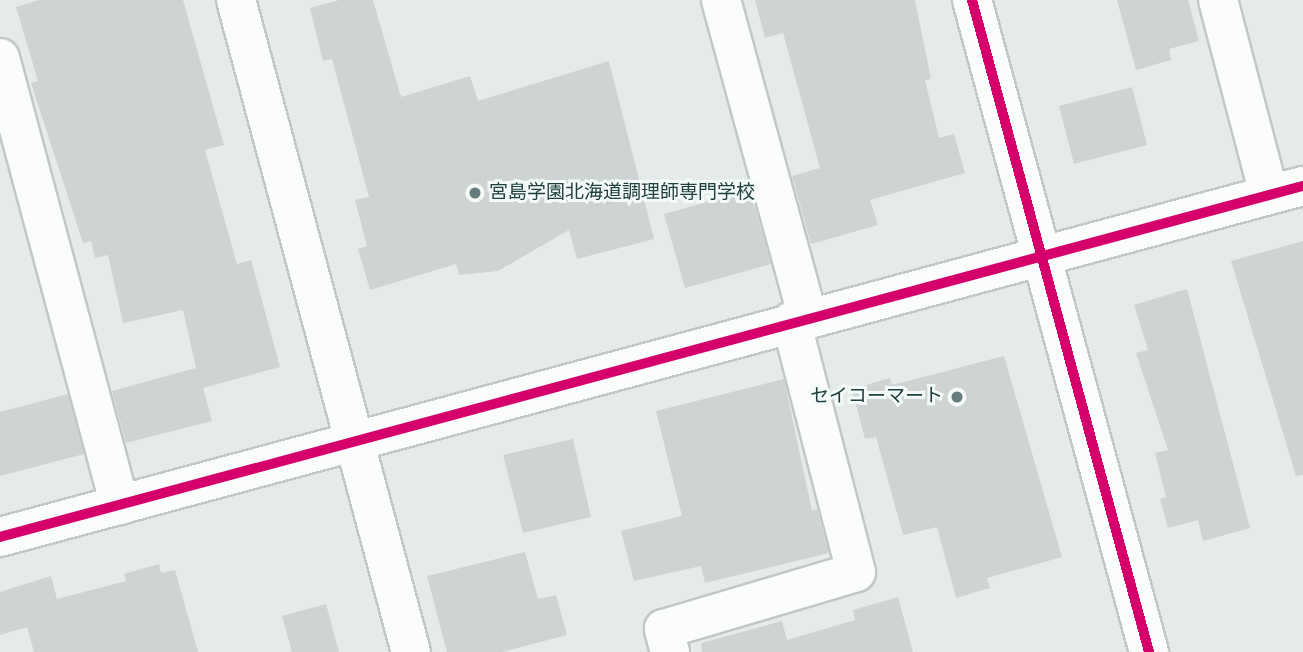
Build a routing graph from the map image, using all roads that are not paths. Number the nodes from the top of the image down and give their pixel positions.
1 (236, 0) edge
2 (721, 0) edge
3 (972, 0) edge
4 (1219, 0) edge
5 (0, 58) edge
6 (1294, 192) edge
7 (1039, 254) junction
8 (799, 319) junction
9 (354, 441) junction
10 (120, 505) junction
11 (0, 537) edge
12 (411, 652) edge
13 (670, 652) edge
14 (1149, 652) edge

1 - 9 street
2 - 8 street
3 - 7 street
4 - 6 street
5 - 10 street
6 - 7 street
7 - 8 street
7 - 14 street
8 - 9 street
8 - 13 street
9 - 10 street
9 - 12 street
10 - 11 street

